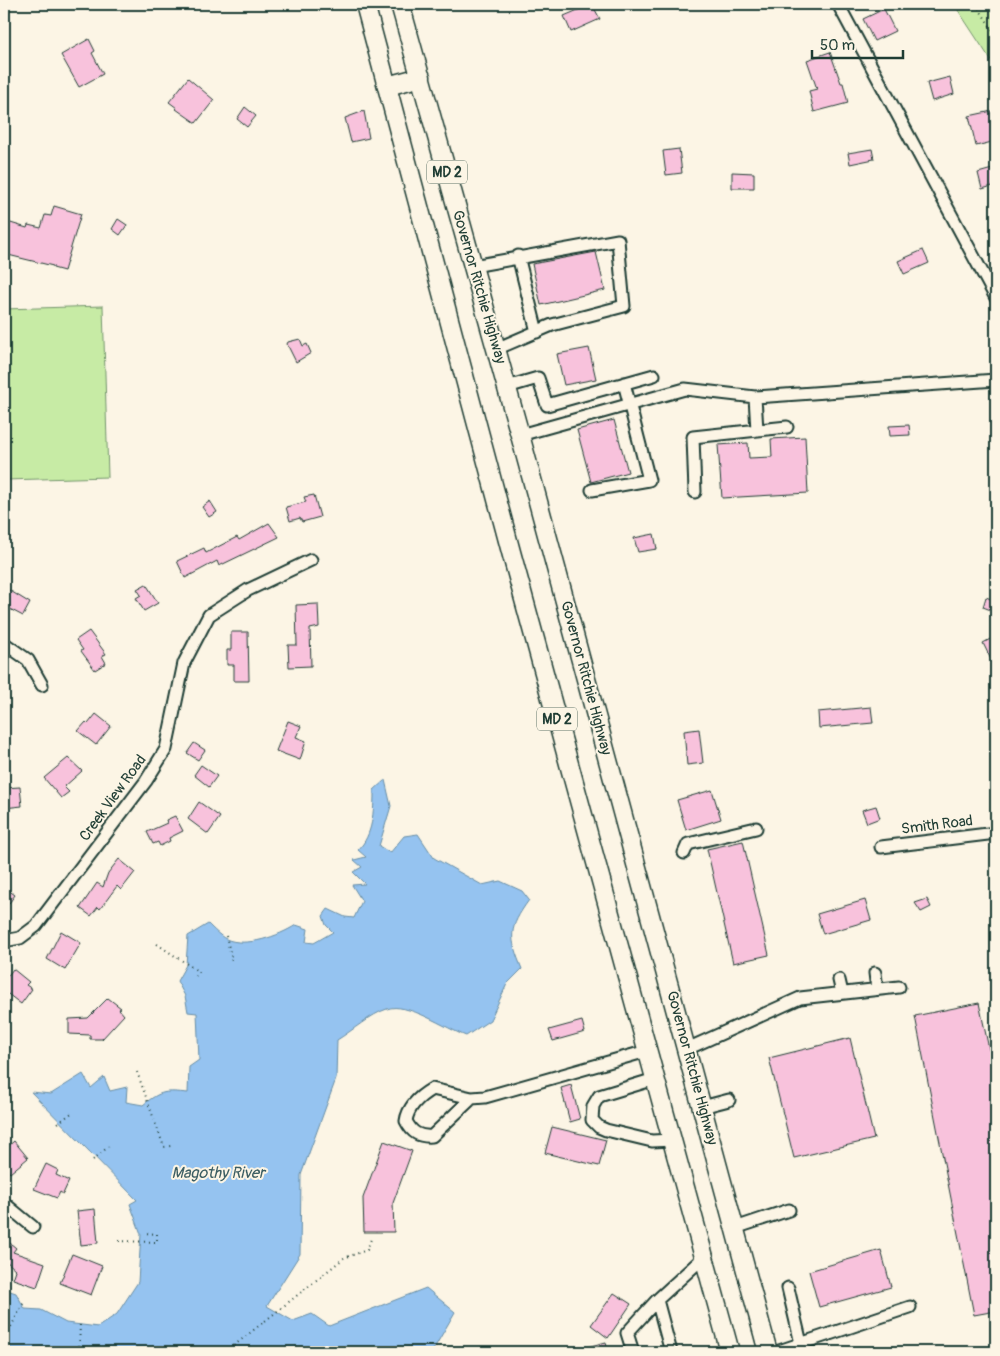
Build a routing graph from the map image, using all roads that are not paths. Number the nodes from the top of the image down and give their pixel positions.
1 (365, 4) edge
2 (400, 4) edge
3 (838, 4) edge
4 (421, 77) junction
5 (387, 86) junction
6 (518, 256) junction
7 (473, 266) junction
8 (996, 298) edge
9 (537, 332) junction
10 (496, 349) junction
11 (654, 375) dead end
12 (996, 380) edge
13 (624, 383) junction
14 (507, 387) junction
15 (755, 396) junction
16 (631, 404) junction
17 (787, 427) dead end
18 (757, 430) junction
19 (520, 435) junction
20 (592, 490) dead end
21 (695, 492) dead end
22 (311, 560) dead end
23 (4, 643) edge
24 (42, 685) dead end
25 (756, 828) dead end
26 (996, 833) edge
27 (881, 847) dead end
28 (684, 853) dead end
29 (4, 941) edge
30 (875, 973) dead end
31 (839, 980) dead end
32 (899, 987) dead end
33 (877, 989) junction
34 (842, 993) junction
35 (687, 1049) junction
36 (647, 1051) junction
37 (655, 1079) junction
38 (472, 1098) junction
39 (729, 1100) dead end
40 (702, 1107) junction
41 (672, 1140) junction
42 (4, 1202) edge
43 (788, 1210) dead end
44 (33, 1227) dead end
45 (735, 1228) junction
46 (704, 1257) junction
47 (788, 1288) dead end
48 (657, 1300) junction
49 (910, 1307) dead end
50 (802, 1348) edge
51 (633, 1352) edge
52 (671, 1352) edge
53 (730, 1352) edge
54 (768, 1352) edge
55 (776, 1352) edge

1 - 5 highway, MD 2
2 - 4 highway, Governor Ritchie Highway / MD 2
3 - 8 street
4 - 5 highway
4 - 7 highway, Governor Ritchie Highway / MD 2
5 - 36 highway, MD 2
6 - 7 street
6 - 9 street
6 - 9 street
7 - 10 highway, Governor Ritchie Highway / MD 2
9 - 10 street
10 - 14 highway, Governor Ritchie Highway / MD 2
11 - 13 street
12 - 15 street
13 - 14 street
13 - 16 street
14 - 19 highway, Governor Ritchie Highway / MD 2
15 - 16 street
15 - 18 street
16 - 19 street
16 - 20 street
17 - 18 street
18 - 21 street
19 - 35 highway, Governor Ritchie Highway / MD 2
22 - 29 street, Creek View Road
23 - 24 street
25 - 28 street
26 - 27 street, Smith Road
30 - 33 street
31 - 34 street
32 - 33 street
33 - 34 street
34 - 35 street
35 - 40 highway, Governor Ritchie Highway / MD 2
36 - 37 highway, MD 2
36 - 38 street
37 - 41 highway, MD 2
37 - 41 street
38 - 38 street
39 - 40 street
40 - 45 highway, Governor Ritchie Highway / MD 2
41 - 46 highway, MD 2
42 - 44 street
43 - 45 street
45 - 54 highway, Governor Ritchie Highway / MD 2
46 - 48 street
46 - 53 highway, MD 2
47 - 50 street
48 - 51 street
48 - 52 street
49 - 50 street
50 - 55 street

